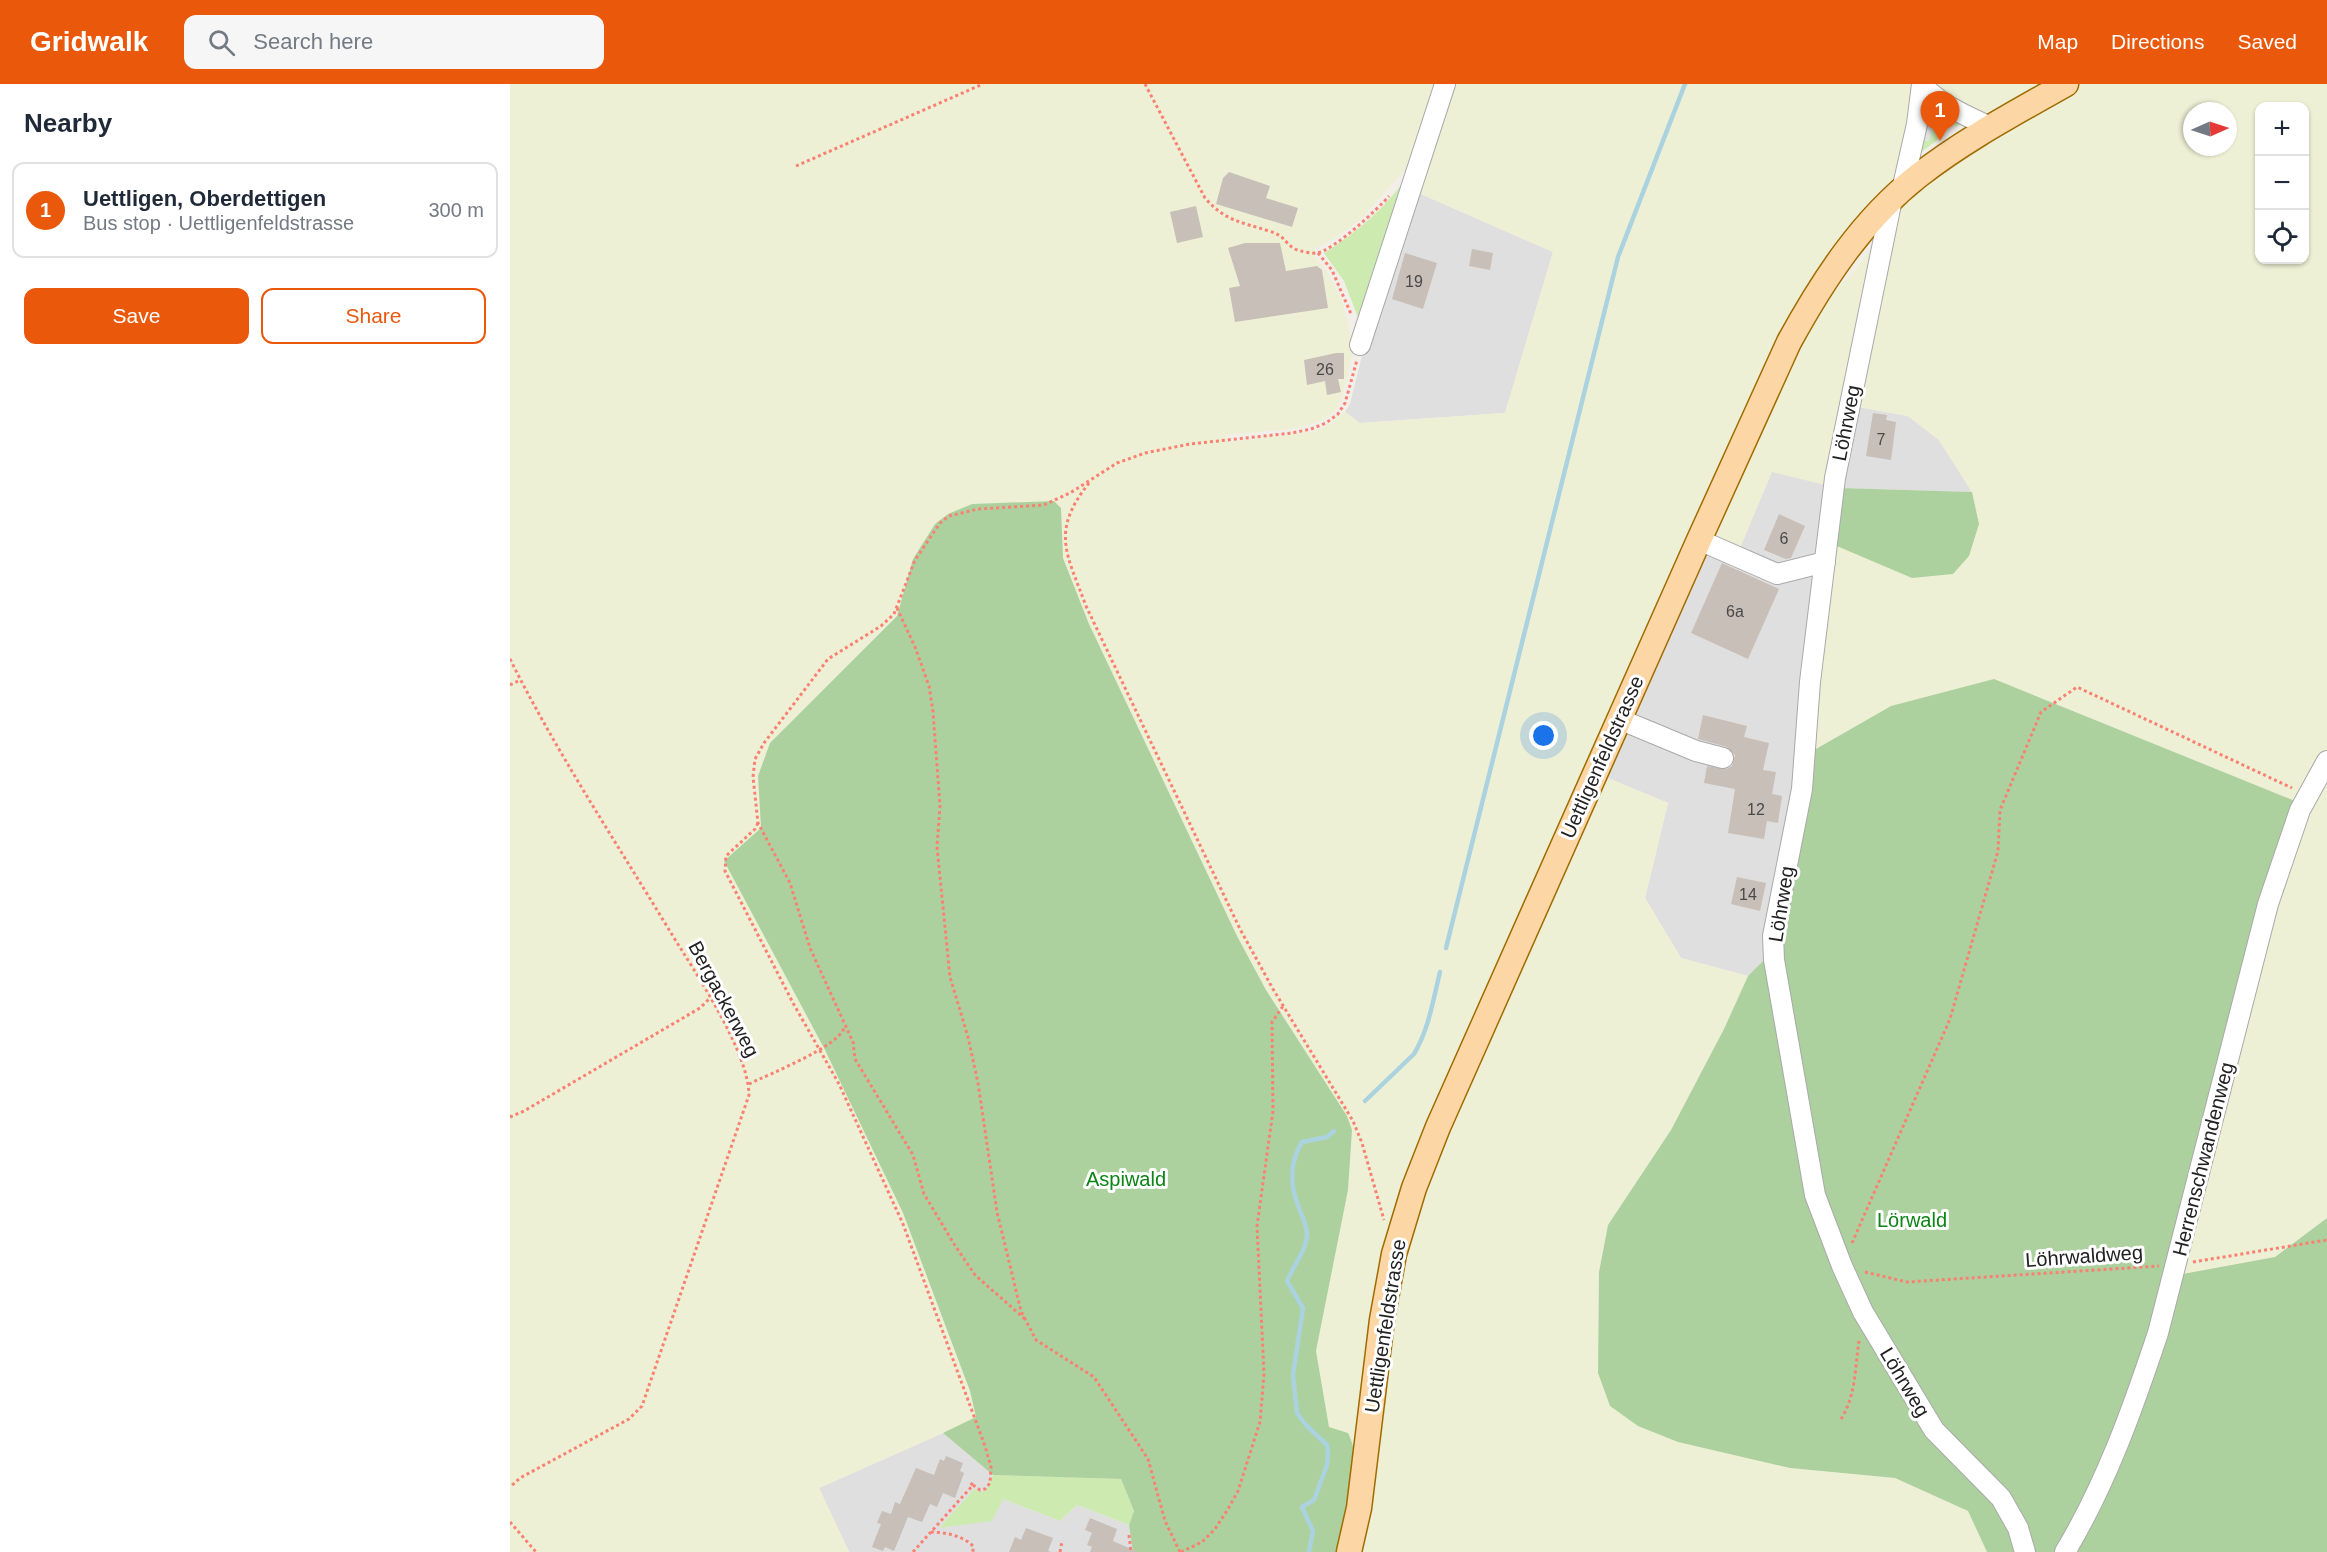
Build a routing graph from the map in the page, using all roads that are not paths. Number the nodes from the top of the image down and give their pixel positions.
1 (1445, 84) edge
2 (2066, 84) edge
3 (1922, 85) edge
4 (1990, 127) junction
5 (1897, 195) junction
6 (1360, 345) road end
7 (1699, 540) junction
8 (1825, 562) junction
9 (1619, 719) junction
10 (1723, 758) dead end
11 (2327, 761) edge
12 (1349, 1552) edge
13 (2025, 1552) edge
14 (2064, 1552) edge

1 - 6 street
2 - 4 main road, Uettligenfeldstrasse
3 - 4 street
3 - 5 street, Löhrweg
4 - 5 main road, Uettligenfeldstrasse
5 - 7 main road, Uettligenfeldstrasse
5 - 8 street, Löhrweg
7 - 8 street
7 - 9 main road, Uettligenfeldstrasse
8 - 13 street, Löhrweg
9 - 10 street
9 - 12 main road, Uettligenfeldstrasse
11 - 14 street, Herrenschwandenweg

